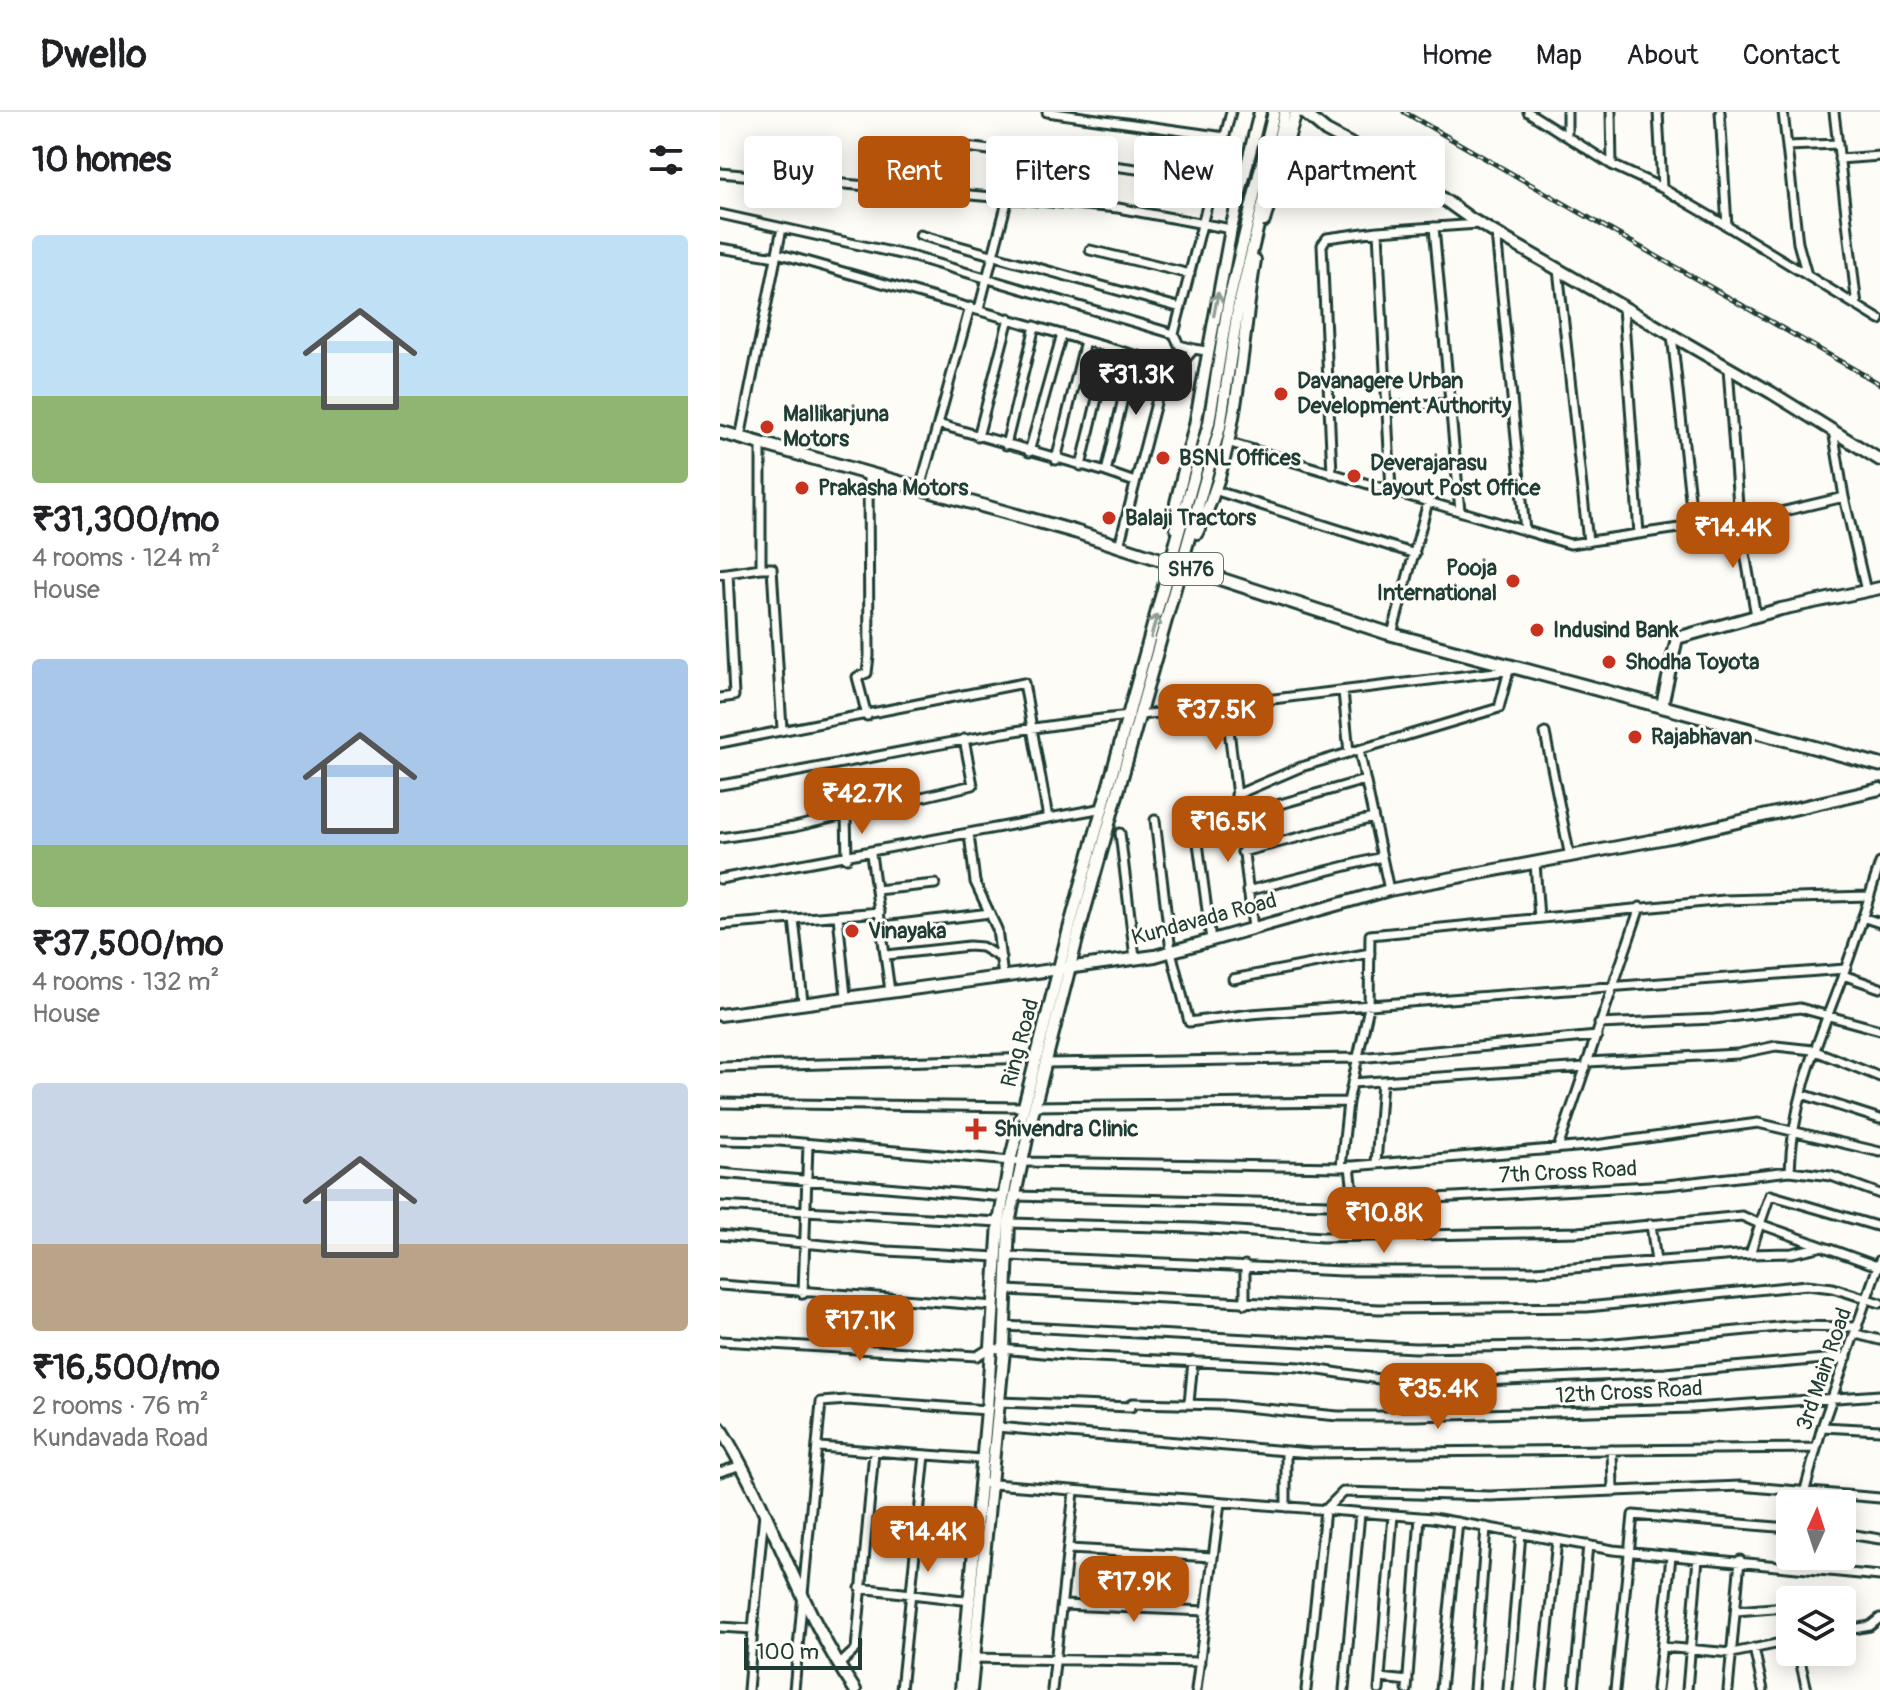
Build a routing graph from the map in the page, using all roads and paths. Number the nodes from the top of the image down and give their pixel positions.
1 (1047, 112) edge
2 (1231, 112) edge
3 (1260, 112) edge
4 (1274, 112) edge
5 (1285, 112) edge
6 (1296, 112) edge
7 (1303, 112) edge
8 (1528, 112) edge
9 (1567, 112) edge
10 (1611, 112) edge
11 (1658, 112) edge
12 (1720, 112) edge
13 (1783, 112) edge
14 (1834, 112) edge
15 (1567, 134) junction
16 (1218, 136) edge
17 (1225, 136) edge
18 (1838, 144) junction
19 (1787, 146) junction
20 (970, 147) edge
21 (1880, 156) edge
22 (1839, 159) junction
23 (1612, 165) junction
24 (1134, 169) edge
25 (720, 173) edge
26 (1662, 188) junction
27 (986, 196) edge
28 (1006, 208) edge
29 (1118, 208) edge
30 (1208, 208) edge
31 (720, 214) edge
32 (1205, 222) junction
33 (1480, 224) junction
34 (1727, 226) junction
35 (1434, 227) junction
36 (782, 228) junction
37 (1231, 229) junction
38 (1378, 231) junction
39 (1496, 233) junction
40 (920, 235) dead end
41 (720, 248) edge
42 (1090, 250) dead end
43 (776, 255) junction
44 (994, 255) junction
45 (1558, 269) junction
46 (1190, 274) junction
47 (1807, 275) junction
48 (987, 281) junction
49 (1857, 306) junction
50 (1623, 307) junction
51 (974, 308) junction
52 (1181, 308) junction
53 (1009, 318) junction
54 (1880, 320) edge
55 (1035, 326) junction
56 (1062, 334) junction
57 (1174, 334) junction
58 (1672, 335) junction
59 (1085, 341) junction
60 (1109, 348) junction
61 (1194, 349) junction
62 (1206, 351) junction
63 (1133, 355) junction
64 (1166, 364) junction
65 (1728, 368) junction
66 (1450, 403) junction
67 (1387, 407) junction
68 (938, 424) junction
69 (1214, 425) junction
70 (1833, 430) junction
71 (720, 432) edge
72 (978, 437) junction
73 (740, 438) junction
74 (1227, 442) junction
75 (761, 444) junction
76 (1006, 445) junction
77 (1029, 452) junction
78 (1056, 460) junction
79 (1880, 460) edge
80 (1081, 466) junction
81 (1106, 472) junction
82 (868, 474) junction
83 (1332, 474) junction
84 (1135, 482) junction
85 (920, 488) junction
86 (1214, 490) junction
87 (1391, 491) junction
88 (1844, 497) junction
89 (1428, 502) junction
90 (1460, 511) junction
91 (1739, 519) junction
92 (1693, 526) junction
93 (1525, 531) junction
94 (1639, 534) junction
95 (1588, 542) junction
96 (1119, 546) junction
97 (1175, 546) junction
98 (1188, 551) junction
99 (1415, 554) junction
100 (1171, 561) junction
101 (1183, 566) junction
102 (761, 568) junction
103 (724, 573) edge
104 (1880, 588) edge
105 (1866, 591) junction
106 (1756, 616) junction
107 (1392, 634) junction
108 (1509, 670) junction
109 (1532, 670) junction
110 (1343, 691) junction
111 (720, 698) edge
112 (1226, 705) junction
113 (1662, 705) junction
114 (867, 716) junction
115 (1136, 716) junction
116 (1031, 726) junction
117 (782, 729) junction
118 (1545, 733) dead end
119 (964, 739) junction
120 (720, 743) edge
121 (1359, 750) junction
122 (1349, 753) junction
123 (1880, 765) edge
124 (1365, 780) junction
125 (720, 785) edge
126 (1880, 789) edge
127 (1236, 795) junction
128 (1103, 808) junction
129 (1194, 813) dead end
130 (846, 815) junction
131 (1238, 816) junction
132 (1048, 818) junction
133 (1373, 818) junction
134 (1155, 820) dead end
135 (1120, 833) dead end
136 (969, 834) junction
137 (720, 838) edge
138 (1242, 852) junction
139 (871, 854) junction
140 (1382, 857) junction
141 (1570, 857) junction
142 (847, 858) junction
143 (1535, 863) junction
144 (1879, 866) edge
145 (720, 879) edge
146 (935, 884) dead end
147 (876, 890) junction
148 (1389, 890) junction
149 (1247, 891) junction
150 (1869, 896) junction
151 (1640, 907) junction
152 (880, 912) junction
153 (990, 913) junction
154 (838, 916) junction
155 (1862, 917) junction
156 (1539, 918) junction
157 (794, 919) junction
158 (1880, 923) edge
159 (720, 925) edge
160 (883, 926) junction
161 (1253, 928) junction
162 (1211, 940) junction
163 (1171, 951) junction
164 (1370, 953) junction
165 (887, 955) junction
166 (1001, 958) junction
167 (1135, 958) junction
168 (1071, 968) junction
169 (1059, 970) junction
170 (1844, 972) junction
171 (1003, 977) junction
172 (1233, 979) dead end
173 (1614, 988) junction
174 (1880, 988) edge
175 (890, 991) junction
176 (846, 996) junction
177 (803, 1002) junction
178 (1369, 1007) junction
179 (1826, 1014) junction
180 (720, 1015) edge
181 (1599, 1024) junction
182 (1880, 1030) edge
183 (1597, 1036) junction
184 (1813, 1050) junction
185 (1358, 1058) junction
186 (1042, 1060) junction
187 (1587, 1064) junction
188 (720, 1067) edge
189 (1880, 1077) edge
190 (1382, 1081) junction
191 (1352, 1083) junction
192 (1802, 1094) junction
193 (1348, 1102) junction
194 (720, 1103) edge
195 (1029, 1107) junction
196 (1880, 1119) edge
197 (1791, 1128) junction
198 (720, 1140) edge
199 (808, 1144) junction
200 (1558, 1148) junction
201 (1880, 1152) edge
202 (1010, 1161) junction
203 (1023, 1162) junction
204 (1376, 1164) junction
205 (1346, 1166) junction
206 (1790, 1171) junction
207 (720, 1173) edge
208 (806, 1181) junction
209 (1880, 1194) edge
210 (1010, 1197) junction
211 (1354, 1203) junction
212 (720, 1206) edge
213 (807, 1211) junction
214 (1004, 1223) junction
215 (1651, 1224) junction
216 (1760, 1224) junction
217 (1880, 1227) edge
218 (720, 1235) edge
219 (1358, 1236) junction
220 (804, 1244) junction
221 (1821, 1247) junction
222 (1750, 1254) junction
223 (1003, 1256) junction
224 (1656, 1262) junction
225 (1879, 1264) edge
226 (1245, 1265) junction
227 (720, 1285) edge
228 (1007, 1290) junction
229 (803, 1294) junction
230 (1868, 1298) junction
231 (1880, 1303) edge
232 (1245, 1304) junction
233 (994, 1306) junction
234 (1005, 1326) junction
235 (1857, 1331) junction
236 (1880, 1340) edge
237 (720, 1341) edge
238 (990, 1348) junction
239 (1004, 1350) junction
240 (1847, 1357) junction
241 (1193, 1361) junction
242 (1880, 1395) edge
243 (1832, 1396) junction
244 (998, 1402) junction
245 (1189, 1403) junction
246 (987, 1410) junction
247 (996, 1427) junction
248 (1822, 1427) junction
249 (720, 1428) edge
250 (1880, 1430) edge
251 (819, 1447) junction
252 (1816, 1448) junction
253 (1612, 1450) junction
254 (1286, 1451) junction
255 (874, 1452) junction
256 (925, 1455) junction
257 (982, 1459) junction
258 (742, 1465) junction
259 (720, 1472) edge
260 (985, 1484) junction
261 (1613, 1489) junction
262 (1805, 1490) joint
263 (1074, 1492) junction
264 (1856, 1495) edge
265 (1880, 1498) edge
266 (1220, 1503) junction
267 (765, 1506) junction
268 (1286, 1507) junction
269 (1325, 1510) junction
270 (1360, 1513) junction
271 (1393, 1515) junction
272 (1420, 1517) junction
273 (1458, 1522) junction
274 (1486, 1527) junction
275 (1776, 1527) edge
276 (1521, 1533) junction
277 (1856, 1535) edge
278 (1880, 1539) edge
279 (1557, 1540) junction
280 (1588, 1545) junction
281 (1069, 1549) junction
282 (1629, 1551) junction
283 (1671, 1556) junction
284 (1213, 1557) junction
285 (1698, 1558) junction
286 (1740, 1560) junction
287 (1880, 1576) edge
288 (860, 1588) junction
289 (802, 1592) junction
290 (910, 1594) junction
291 (971, 1601) junction
292 (1063, 1605) junction
293 (1776, 1608) edge
294 (1206, 1611) junction
295 (1736, 1611) junction
296 (1880, 1618) edge
297 (720, 1627) edge
298 (1856, 1628) edge
299 (753, 1629) junction
300 (1776, 1644) edge
301 (1662, 1647) junction
302 (1754, 1648) junction
303 (1692, 1649) junction
304 (1732, 1653) junction
305 (971, 1658) junction
306 (1056, 1658) junction
307 (1200, 1662) junction
308 (839, 1665) junction
309 (1801, 1666) edge
310 (1380, 1678) junction
311 (1407, 1685) edge
312 (850, 1687) edge
313 (748, 1690) edge
314 (794, 1690) edge
315 (901, 1690) edge
316 (961, 1690) edge
317 (971, 1690) edge
318 (1052, 1690) edge
319 (1196, 1690) edge
320 (1306, 1690) edge
321 (1344, 1690) edge
322 (1379, 1690) edge
323 (1441, 1690) edge
324 (1474, 1690) edge
325 (1508, 1690) edge
326 (1542, 1690) edge
327 (1574, 1690) edge
328 (1615, 1690) edge
329 (1657, 1690) edge
330 (1687, 1690) edge
331 (1728, 1690) edge
332 (1763, 1690) edge
333 (1807, 1690) edge

1 - 16 street
2 - 17 street
3 - 37 street
4 - 69 street
5 - 69 street
6 - 74 street
7 - 33 street
8 - 15 street
9 - 15 street
10 - 23 street
11 - 26 street
12 - 34 street
13 - 19 street
14 - 18 street
15 - 23 street
18 - 19 street
18 - 22 street
19 - 47 street
20 - 24 street
21 - 22 street
22 - 49 street
23 - 26 street
25 - 27 street
26 - 34 street
28 - 44 street
29 - 32 street
30 - 32 street
31 - 36 street
32 - 37 street
32 - 46 street
33 - 35 street
33 - 39 street
34 - 47 street
35 - 38 street
35 - 66 street
36 - 43 street
36 - 48 street
62 -> 37 street
38 - 67 street
38 - 83 street
39 - 45 street
39 - 93 street
40 - 44 street
41 - 43 street
42 - 46 street
43 - 51 street
43 - 73 street
44 - 48 street
44 - 52 street
45 - 50 street
45 - 95 street
46 - 52 street
47 - 49 street
48 - 51 street
48 - 57 street
49 - 54 street
50 - 58 street
50 - 94 street
51 - 53 street
51 - 68 street
52 - 57 street
53 - 55 street
53 - 72 street
55 - 56 street
55 - 76 street
56 - 59 street
56 - 77 street
57 - 61 street
58 - 65 street
58 - 92 street
59 - 60 street
59 - 78 street
60 - 63 street
60 - 80 street
61 - 62 street
61 - 64 street
62 - 97 street
63 - 64 street
63 - 81 street
64 - 84 street
65 - 70 street
65 - 91 street
66 - 67 street
66 - 90 street
67 - 87 street
68 - 72 street
68 - 85 street
69 - 97 street, Ring Road
69 - 98 street, Ring Road
70 - 79 street
70 - 88 street
71 - 73 main road, SH76
72 - 76 street
73 - 75 main road, SH76
74 - 83 street
74 - 86 street
75 - 82 main road, SH76
75 - 102 street
76 - 77 street
77 - 78 street
78 - 80 street
80 - 81 street
81 - 84 street
82 - 85 main road, SH76
82 - 114 street
83 - 87 street
84 - 96 street
85 - 96 main road, SH76
86 - 98 street
86 - 99 street
87 - 89 street
88 - 91 street
88 - 105 street
89 - 90 street
89 - 99 street
90 - 93 street
91 - 92 street
91 - 106 street
92 - 94 street
93 - 95 street
94 - 95 street
96 - 100 main road, SH76
97 - 100 street, Ring Road
98 - 101 street, Ring Road
99 - 107 street
100 - 101 main road, SH76
115 -> 100 street, Ring Road
101 - 107 main road, SH76
101 - 115 street, Ring Road
102 - 103 street
102 - 117 street
103 - 111 street
104 - 105 street
105 - 106 street
106 - 113 street
107 - 109 main road, SH76
108 - 109 street
108 - 110 street
108 - 121 street
109 - 113 main road, SH76
110 - 112 street
110 - 122 street
112 - 115 street
112 - 127 street
113 - 123 main road, SH76
114 - 116 street
114 - 117 street
115 - 116 street
115 - 128 street, Ring Road
115 - 168 street, Ring Road
116 - 119 street
116 - 132 street
117 - 120 street
118 - 141 street
119 - 125 street
119 - 130 street
121 - 122 street
121 - 124 street
122 - 127 street
124 - 131 street
124 - 133 street
126 - 141 street, Kundavada Road
127 - 131 street
128 - 132 street
128 - 169 street, Ring Road
129 - 162 street
130 - 137 street
130 - 142 street
131 - 138 street
132 - 136 street
133 - 138 street
133 - 140 street
134 - 163 street
135 - 167 street
136 - 139 street
136 - 153 street
138 - 149 street
139 - 142 street
139 - 147 street
140 - 148 street
140 - 149 street
141 - 143 street, Kundavada Road
142 - 145 street
143 - 148 street, Kundavada Road
143 - 156 street
144 - 150 street
146 - 147 street
147 - 152 street
148 - 161 street, Kundavada Road
149 - 161 street
150 - 151 street
150 - 155 street
151 - 156 street
151 - 173 street
152 - 154 street
152 - 160 street
153 - 160 street
153 - 166 street
154 - 157 street
154 - 176 street
155 - 158 street
155 - 170 street
156 - 164 street
157 - 159 street
157 - 177 street
160 - 165 street
161 - 162 street, Kundavada Road
162 - 163 street, Kundavada Road
163 - 167 street, Kundavada Road
163 - 178 street
164 - 172 street
164 - 178 street
165 - 166 street
165 - 175 street
166 - 171 street
167 - 168 street, Kundavada Road
168 - 169 street, Kundavada Road
168 - 186 street, Ring Road
169 - 171 street, Kundavada Road
169 - 186 street, Ring Road
170 - 173 street
170 - 174 street
170 - 179 street
171 - 175 street, Kundavada Road
173 - 178 street
173 - 181 street
175 - 176 street, Kundavada Road
176 - 177 street, Kundavada Road
177 - 180 street, Kundavada Road
178 - 185 street
179 - 181 street
179 - 182 street
179 - 184 street
181 - 183 street
183 - 185 street
183 - 187 street
184 - 187 street
184 - 189 street
184 - 192 street
185 - 186 street
185 - 191 street
186 - 188 street
186 - 195 street, Ring Road
187 - 190 street
187 - 200 street
190 - 191 street
190 - 204 street
191 - 193 street
192 - 196 street
192 - 197 street
193 - 195 street
193 - 205 street
194 - 195 street
195 - 202 street, Ring Road
195 - 203 street, Ring Road
197 - 200 street
197 - 201 street
197 - 206 street
198 - 199 street
199 - 202 street
199 - 208 street
200 - 204 street
202 - 203 street
202 - 210 street, Ring Road
203 - 205 street
203 - 210 street, Ring Road
204 - 205 street
205 - 211 street
206 - 209 street, 7th Cross Road
206 - 211 street, 7th Cross Road
207 - 208 street, 7th Cross Road
208 - 210 street, 7th Cross Road
208 - 213 street
210 - 211 street, 7th Cross Road
210 - 214 street, Ring Road
211 - 219 street
212 - 213 street
213 - 214 street
213 - 220 street
214 - 219 street
214 - 223 street, Ring Road
215 - 216 street
215 - 219 street
215 - 224 street
216 - 217 street
216 - 221 street
216 - 222 street
218 - 220 street
220 - 223 street
220 - 229 street
221 - 222 street
221 - 225 street
222 - 224 street
223 - 226 street
223 - 228 street, Ring Road
223 - 233 street, Ring Road
224 - 226 street
225 - 230 street, 3rd Main Road
226 - 232 street
227 - 229 street
228 - 232 street
228 - 234 street, Ring Road
229 - 233 street
230 - 231 street
230 - 232 street
230 - 235 street, 3rd Main Road
233 - 238 street, Ring Road
234 - 235 street
234 - 239 street, Ring Road
235 - 236 street
235 - 240 street, 3rd Main Road
237 - 238 street
238 - 239 street
238 - 246 street, Ring Road
239 - 241 street
239 - 244 street, Ring Road
240 - 241 street
240 - 243 street, 3rd Main Road
241 - 245 street
242 - 243 street, 12th Cross Road
243 - 245 street, 12th Cross Road
243 - 248 street, 3rd Main Road
244 - 245 street, 12th Cross Road
244 - 247 street, Ring Road
246 - 251 street
246 - 257 street, Ring Road
247 - 254 street
247 - 260 street, Ring Road
248 - 250 street
248 - 252 street, 3rd Main Road
249 - 258 street
251 - 255 street
251 - 289 street
252 - 253 street
252 - 262 street, 3rd Main Road
253 - 254 street
253 - 261 street
254 - 268 street
255 - 256 street
255 - 288 street
256 - 257 street
256 - 290 street
257 - 260 street, Ring Road
258 - 259 street
258 - 267 street
260 - 263 street
260 - 291 street, Ring Road
260 - 305 street, Ring Road
261 - 262 street
261 - 269 street
263 - 266 street
263 - 281 street
264 - 265 street
266 - 268 street
266 - 284 street
267 - 289 street
267 - 299 street
268 - 269 street
269 - 270 street
269 - 320 street
270 - 271 street
270 - 321 street
271 - 272 street
271 - 310 street
272 - 273 street
272 - 311 street
273 - 274 street
273 - 323 street
274 - 276 street
274 - 324 street
275 - 282 street
276 - 279 street
276 - 325 street
277 - 278 street
279 - 280 street
279 - 326 street
280 - 282 street
280 - 327 street
281 - 284 street
281 - 292 street
282 - 283 street
282 - 328 street
283 - 285 street
283 - 301 street
284 - 294 street
285 - 286 street
285 - 303 street
286 - 287 street
286 - 295 street
288 - 290 street
288 - 308 street
289 - 308 street
289 - 314 street
290 - 291 street
290 - 315 street
291 - 305 street, Ring Road
292 - 294 street
292 - 306 street
293 - 295 street
294 - 307 street
295 - 304 street
296 - 298 street
297 - 299 street
299 - 313 street
300 - 302 street
301 - 303 street
301 - 329 street
302 - 304 street
302 - 332 street
303 - 304 street
303 - 330 street
304 - 331 street
305 - 306 street
305 - 316 street, Ring Road
305 - 317 street, Ring Road
306 - 307 street
306 - 318 street
307 - 319 street
308 - 312 street
309 - 333 street
310 - 311 street
310 - 322 street

